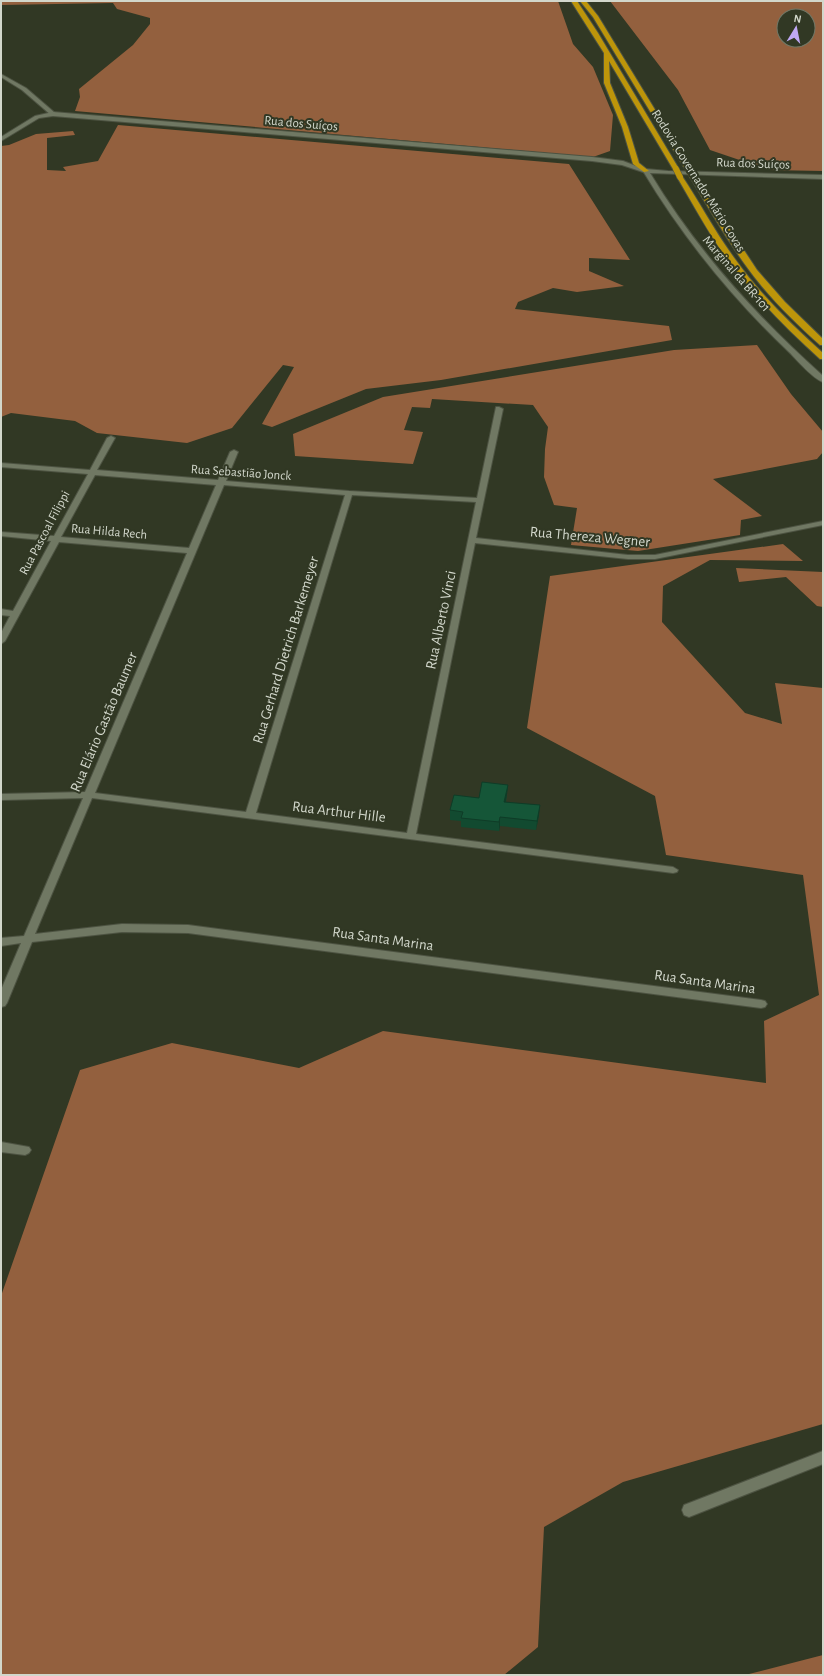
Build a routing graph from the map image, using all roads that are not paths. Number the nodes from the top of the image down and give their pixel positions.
1 (574, 1) edge
2 (583, 1) edge
3 (606, 53) junction
4 (1, 75) edge
5 (53, 114) junction
6 (1, 139) edge
7 (633, 158) junction
8 (612, 162) junction
9 (646, 171) junction
10 (823, 177) edge
11 (823, 343) edge
12 (823, 357) edge
13 (823, 380) edge
14 (499, 409) dead end
15 (111, 438) dead end
16 (234, 452) dead end
17 (1, 465) edge
18 (92, 473) junction
19 (220, 484) junction
20 (349, 494) junction
21 (480, 500) junction
22 (823, 523) edge
23 (1, 534) edge
24 (56, 539) junction
25 (472, 540) junction
26 (192, 551) junction
27 (1, 612) edge
28 (16, 614) junction
29 (1, 641) edge
30 (89, 795) junction
31 (1, 797) edge
32 (250, 816) junction
33 (411, 836) junction
34 (673, 870) dead end
35 (28, 938) junction
36 (1, 942) edge
37 (1, 1003) edge
38 (761, 1004) dead end
39 (1, 1147) edge
40 (25, 1150) dead end
41 (823, 1457) edge
42 (689, 1510) dead end

1 - 3 highway, Rodovia Governador Mário Covas
2 - 11 highway, Rodovia Governador Mário Covas, bridge
3 - 7 highway
3 - 12 highway, Rodovia Governador Mário Covas, bridge
4 - 5 street
5 - 6 street, Rua dos Suíços
5 - 8 street, Rua dos Suíços
7 - 8 street, Rua dos Suíços
7 - 9 highway
8 - 9 street, Rua dos Suíços
9 - 10 street, Rua dos Suíços
9 - 13 street, Marginal da BR-101
14 - 21 street, Rua Alberto Vinci
15 - 18 street, Rua Pascoal Filippi
16 - 19 street, Rua Elário Gastão Baumer
17 - 18 street, Rua Sebastião Jonck
18 - 19 street, Rua Sebastião Jonck
18 - 24 street, Rua Pascoal Filippi
19 - 20 street, Rua Sebastião Jonck
19 - 26 street, Rua Elário Gastão Baumer
20 - 21 street, Rua Sebastião Jonck
20 - 32 street, Rua Gerhard Dietrich Barkemeyer
21 - 25 street, Rua Alberto Vinci
22 - 25 street, Rua Thereza Wegner
23 - 24 street, Rua Hilda Rech
24 - 26 street, Rua Hilda Rech
24 - 28 street, Rua Pascoal Filippi
25 - 33 street, Rua Alberto Vinci
26 - 30 street, Rua Elário Gastão Baumer
27 - 28 street
28 - 29 street, Rua Pascoal Filippi
30 - 31 street, Rua Arthur Hille
30 - 32 street, Rua Arthur Hille
30 - 35 street, Rua Elário Gastão Baumer
32 - 33 street, Rua Arthur Hille
33 - 34 street, Rua Arthur Hille
35 - 36 street, Rua Santa Marina
35 - 37 street, Rua Elário Gastão Baumer
35 - 38 street, Rua Santa Marina
39 - 40 street
41 - 42 street

